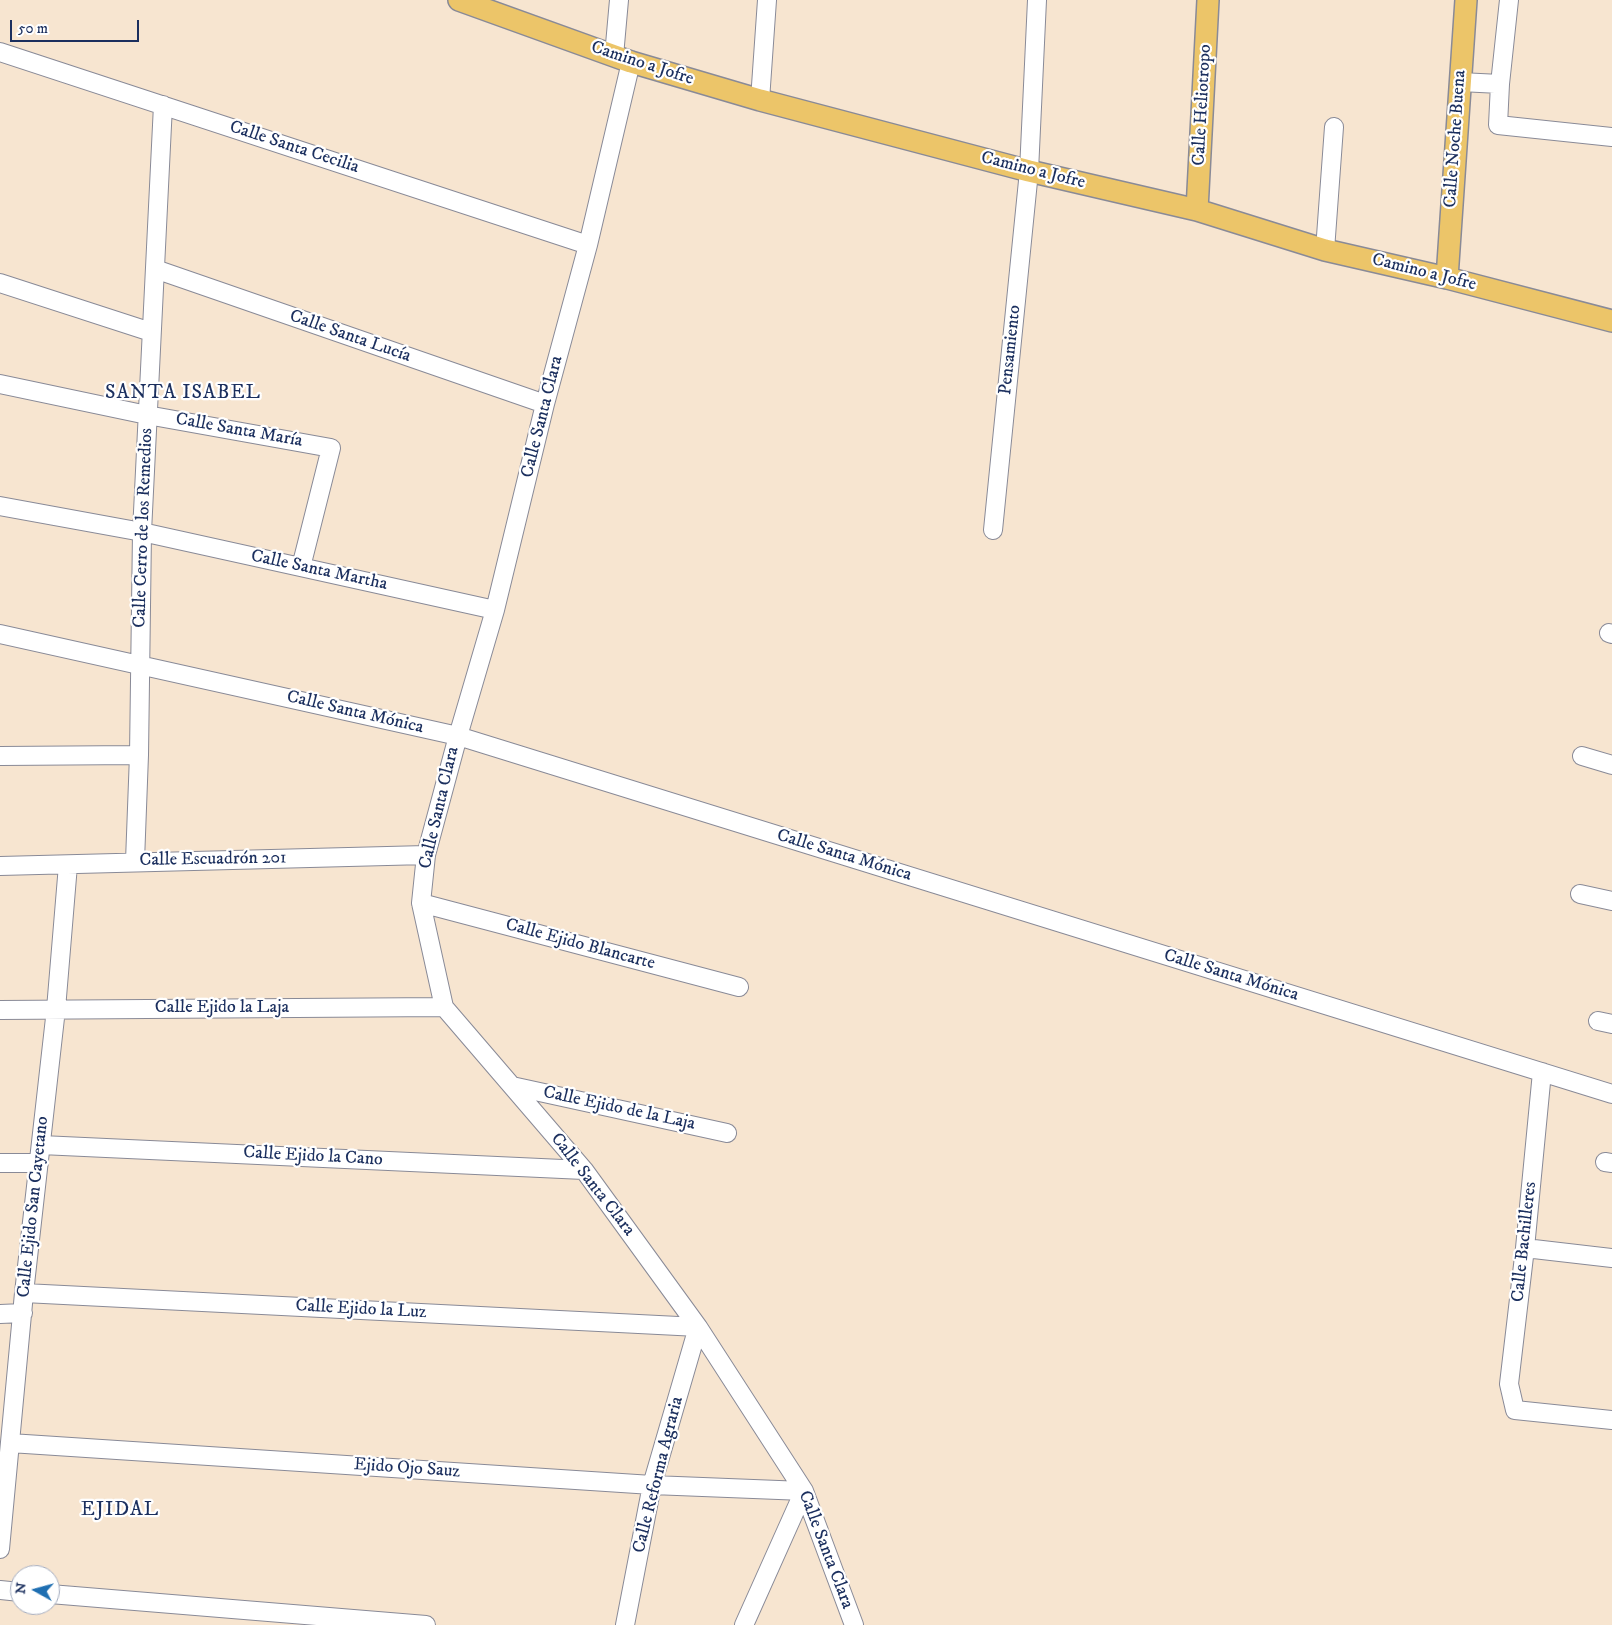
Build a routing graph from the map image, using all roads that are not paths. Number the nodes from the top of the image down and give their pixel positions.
1 (459, 0) edge
2 (619, 0) edge
3 (767, 0) edge
4 (1037, 0) edge
5 (1208, 0) edge
6 (1466, 0) edge
7 (1509, 0) edge
8 (483, 4) edge
9 (0, 52) edge
10 (622, 59) junction
11 (1460, 82) junction
12 (1500, 84) junction
13 (760, 100) junction
14 (162, 105) junction
15 (1334, 127) dead end
16 (1612, 137) edge
17 (1029, 171) junction
18 (1197, 210) junction
19 (588, 245) junction
20 (1324, 250) junction
21 (155, 269) junction
22 (1446, 278) junction
23 (0, 283) edge
24 (1612, 321) edge
25 (151, 332) junction
26 (0, 384) edge
27 (545, 404) junction
28 (147, 415) junction
29 (0, 506) edge
30 (993, 530) dead end
31 (142, 532) junction
32 (301, 567) junction
33 (496, 610) junction
34 (0, 634) edge
35 (139, 665) junction
36 (458, 736) junction
37 (139, 755) junction
38 (0, 756) edge
39 (1582, 756) dead end
40 (1612, 765) edge
41 (426, 855) junction
42 (135, 861) junction
43 (68, 865) junction
44 (0, 866) edge
45 (1580, 894) dead end
46 (1612, 901) edge
47 (421, 904) junction
48 (739, 987) dead end
49 (444, 1007) junction
50 (56, 1009) junction
51 (0, 1010) edge
52 (1542, 1072) junction
53 (512, 1086) junction
54 (1612, 1094) edge
55 (727, 1133) dead end
56 (41, 1145) junction
57 (0, 1163) edge
58 (39, 1163) junction
59 (584, 1170) junction
60 (1525, 1248) junction
61 (1612, 1258) edge
62 (24, 1293) junction
63 (23, 1313) junction
64 (0, 1314) edge
65 (698, 1327) junction
66 (1612, 1420) edge
67 (10, 1443) junction
68 (4, 1470) edge
69 (652, 1485) junction
70 (804, 1491) junction
71 (0, 1549) edge
72 (60, 1595) edge
73 (426, 1625) edge
74 (624, 1625) edge
75 (744, 1625) edge
76 (854, 1625) edge

1 - 8 main road, Camino a Jofre
2 - 10 street, Calle Santa Clara
3 - 13 street
4 - 17 street, Pensamiento
5 - 18 main road, Calle Heliotropo
6 - 11 main road, Calle Noche Buena
7 - 12 street
8 - 10 main road, Camino a Jofre
9 - 14 street, Calle Santa Cecilia
10 - 13 main road, Camino a Jofre
10 - 19 street, Calle Santa Clara
11 - 12 street
11 - 22 main road, Calle Noche Buena
12 - 16 street
13 - 17 main road, Camino a Jofre
14 - 19 street, Calle Santa Cecilia
14 - 21 street, Calle Cerro de los Remedios
15 - 20 street
17 - 18 main road, Camino a Jofre
17 - 30 street, Pensamiento
18 - 20 main road, Camino a Jofre
19 - 27 street, Calle Santa Clara
20 - 22 main road, Camino a Jofre
21 - 25 street, Calle Cerro de los Remedios
21 - 27 street, Calle Santa Lucía
22 - 24 main road, Camino a Jofre
23 - 25 street
25 - 28 street, Calle Cerro de los Remedios
26 - 28 street, Calle Santa María
27 - 33 street, Calle Santa Clara
28 - 31 street, Calle Cerro de los Remedios
28 - 32 street, Calle Santa María
29 - 31 street, Calle Santa Martha
31 - 32 street, Calle Santa Martha
31 - 35 street, Calle Cerro de los Remedios
32 - 33 street, Calle Santa Martha
33 - 36 street, Calle Santa Clara
34 - 35 street, Calle Santa Mónica
35 - 36 street, Calle Santa Mónica
35 - 37 street, Calle Cerro de los Remedios
36 - 41 street, Calle Santa Clara
36 - 52 street, Calle Santa Mónica
37 - 38 street
37 - 42 street, Calle Cerro de los Remedios
39 - 40 street
41 - 42 street, Calle Escuadrón 201
41 - 47 street, Calle Santa Clara
42 - 43 street, Calle Escuadrón 201
43 - 44 street, Calle Escuadrón 201
43 - 50 street, Calle Ejido San Cayetano
45 - 46 street
47 - 48 street, Calle Ejido Blancarte
47 - 49 street, Calle Santa Clara
49 - 50 street, Calle Ejido la Laja
49 - 53 street, Calle Santa Clara
50 - 51 street, Calle Ejido la Laja
50 - 56 street, Calle Ejido San Cayetano
52 - 54 street, Calle Santa Mónica
52 - 60 street, Calle Bachilleres
53 - 55 street, Calle Ejido de la Laja
53 - 59 street, Calle Santa Clara
56 - 58 street, Calle Ejido San Cayetano
56 - 59 street, Calle Ejido la Cano
57 - 58 street
58 - 62 street, Calle Ejido San Cayetano
59 - 65 street, Calle Santa Clara
60 - 61 street
60 - 66 street, Calle Bachilleres
62 - 63 street, Calle Ejido San Cayetano
62 - 65 street, Calle Ejido la Luz
63 - 64 street
63 - 67 street, Calle Ejido San Cayetano
65 - 69 street, Calle Reforma Agraria
65 - 70 street, Calle Santa Clara
67 - 68 street, Calle Ejido San Cayetano
67 - 69 street, Ejido Ojo Sauz
68 - 71 street, Calle Ejido San Cayetano
69 - 70 street, Ejido Ojo Sauz
69 - 74 street, Calle Reforma Agraria
70 - 75 street
70 - 76 street, Calle Santa Clara
72 - 73 street

